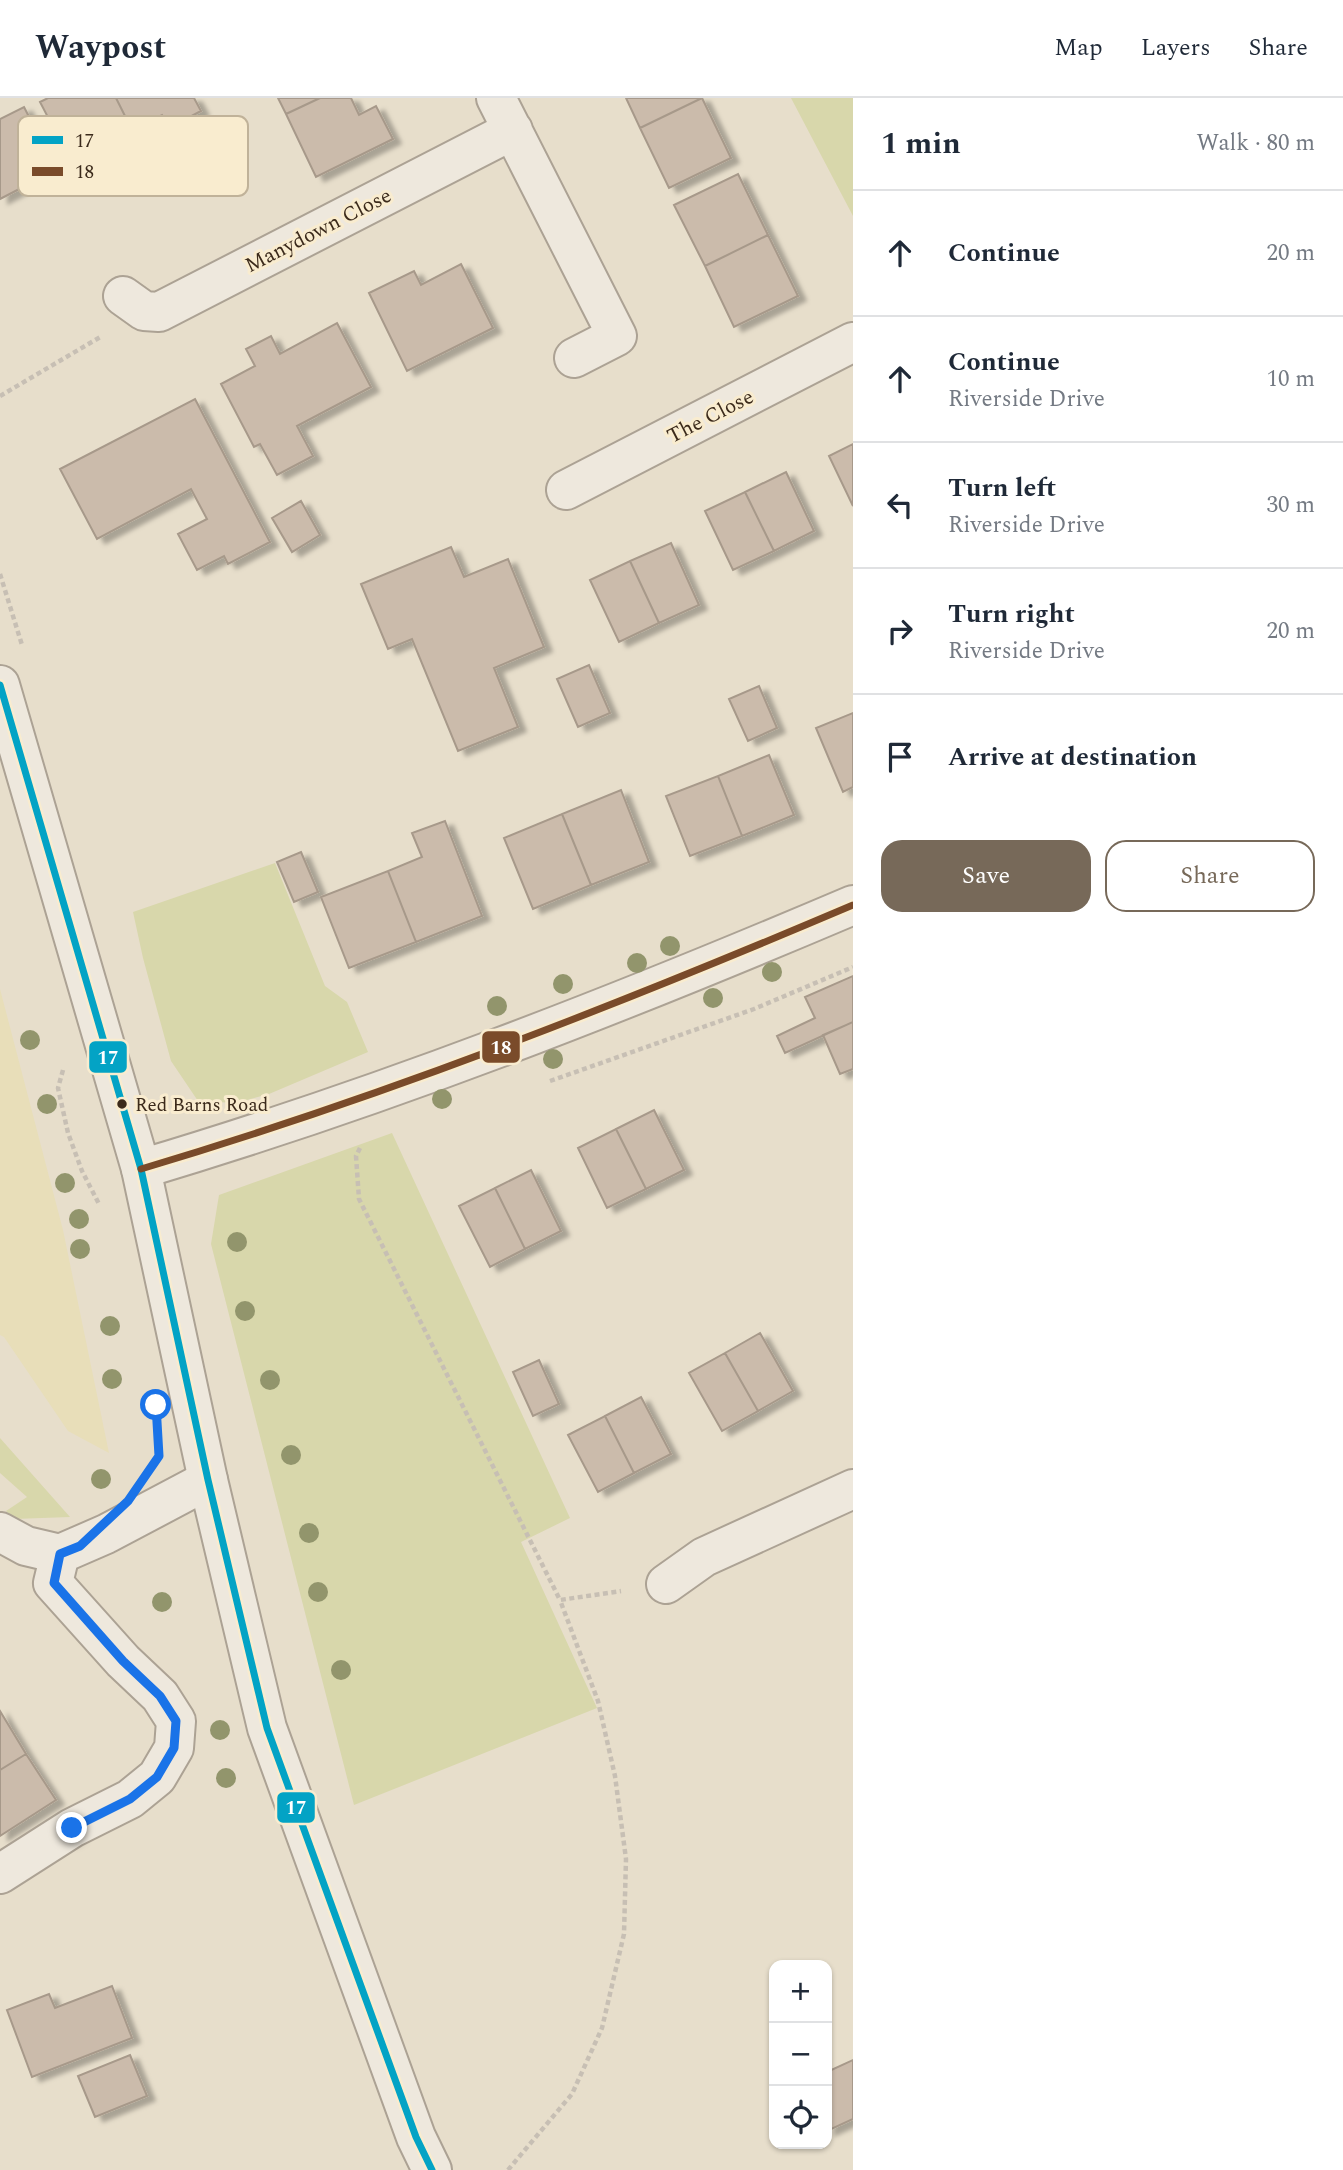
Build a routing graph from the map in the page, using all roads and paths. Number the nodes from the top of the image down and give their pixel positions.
1 (505, 114) edge
2 (133, 304) joint
3 (853, 342) edge
4 (574, 358) dead end
5 (0, 396) edge
6 (566, 490) dead end
7 (0, 685) edge
8 (853, 905) edge
9 (853, 967) edge
10 (64, 1065) dead end
11 (539, 1085) dead end
12 (361, 1145) dead end
13 (141, 1169) junction
14 (104, 1215) dead end
15 (208, 1480) junction
16 (853, 1489) edge
17 (0, 1532) edge
18 (60, 1554) junction
19 (666, 1584) joint
20 (560, 1600) junction
21 (0, 1874) edge
22 (432, 2170) edge
23 (508, 2170) edge

1 - 2 street, Manydown Close
1 - 4 street, Manydown Close
2 - 5 path
3 - 6 street, The Close
7 - 13 street
8 - 13 street
9 - 11 path
10 - 14 path
12 - 20 path
13 - 15 street
15 - 18 street
15 - 22 street
16 - 19 street
17 - 18 street
18 - 21 street
19 - 20 path
20 - 23 path

